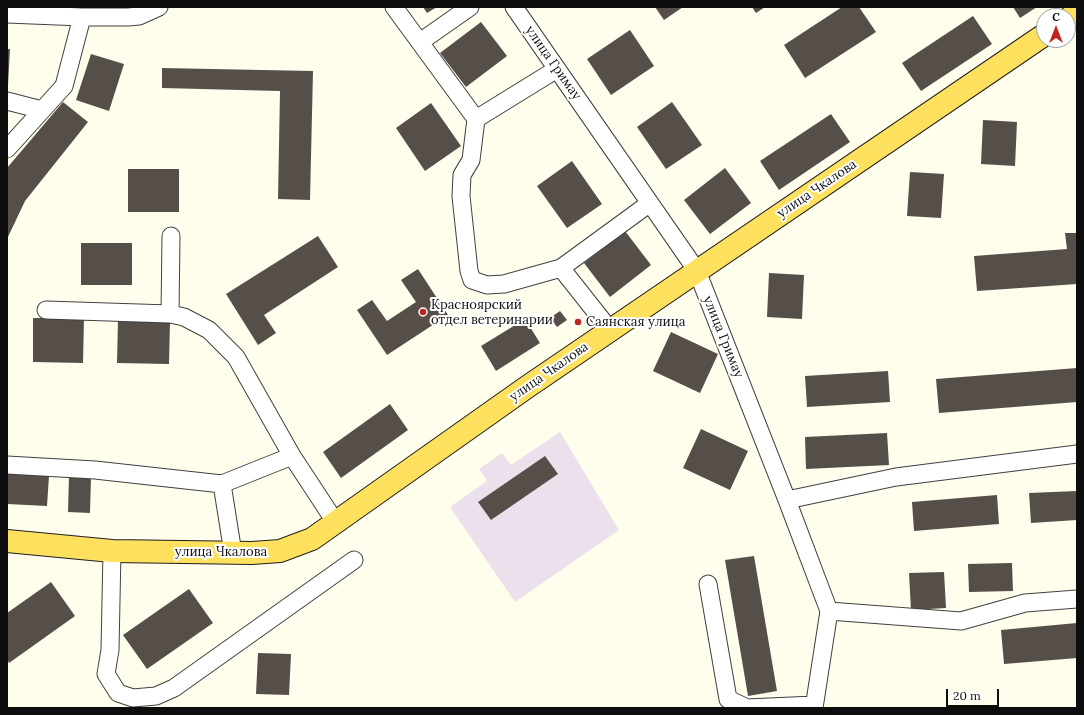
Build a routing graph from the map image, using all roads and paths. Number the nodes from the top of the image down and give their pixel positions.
1 (159, 7) edge
2 (394, 7) edge
3 (470, 7) edge
4 (514, 7) edge
5 (18, 12) edge
6 (82, 17) junction
7 (1036, 41) edge
8 (420, 42) junction
9 (557, 69) junction
10 (7, 101) edge
11 (42, 110) junction
12 (476, 119) junction
13 (7, 150) edge
14 (650, 203) junction
15 (171, 236) dead end
16 (561, 268) junction
17 (697, 270) junction
18 (46, 310) dead end
19 (170, 314) junction
20 (610, 330) junction
21 (1077, 454) edge
22 (292, 456) junction
23 (7, 465) edge
24 (222, 484) junction
25 (787, 500) junction
26 (336, 523) junction
27 (7, 541) edge
28 (112, 551) junction
29 (233, 553) junction
30 (354, 560) dead end
31 (708, 584) dead end
32 (1077, 598) edge
33 (829, 611) junction
34 (814, 707) edge

1 - 6 street
2 - 8 street
3 - 8 street
4 - 9 street, улица Гримау
5 - 6 street
6 - 11 street
7 - 17 main road, улица Чкалова
8 - 12 street
9 - 12 street
9 - 14 street, улица Гримау
10 - 11 street
11 - 13 street
12 - 16 street
14 - 16 street
14 - 17 street, улица Гримау
15 - 19 street
16 - 20 street
17 - 20 main road, улица Чкалова
17 - 25 street, улица Гримау
18 - 19 street
19 - 22 street
20 - 26 main road, улица Чкалова
21 - 25 street
22 - 24 street
22 - 26 street
23 - 24 street
24 - 29 street
25 - 33 street, улица Гримау
26 - 29 main road, улица Чкалова
27 - 28 main road, улица Чкалова
28 - 29 main road, улица Чкалова
28 - 30 street
31 - 34 street
32 - 33 street
33 - 34 street, улица Гримау

